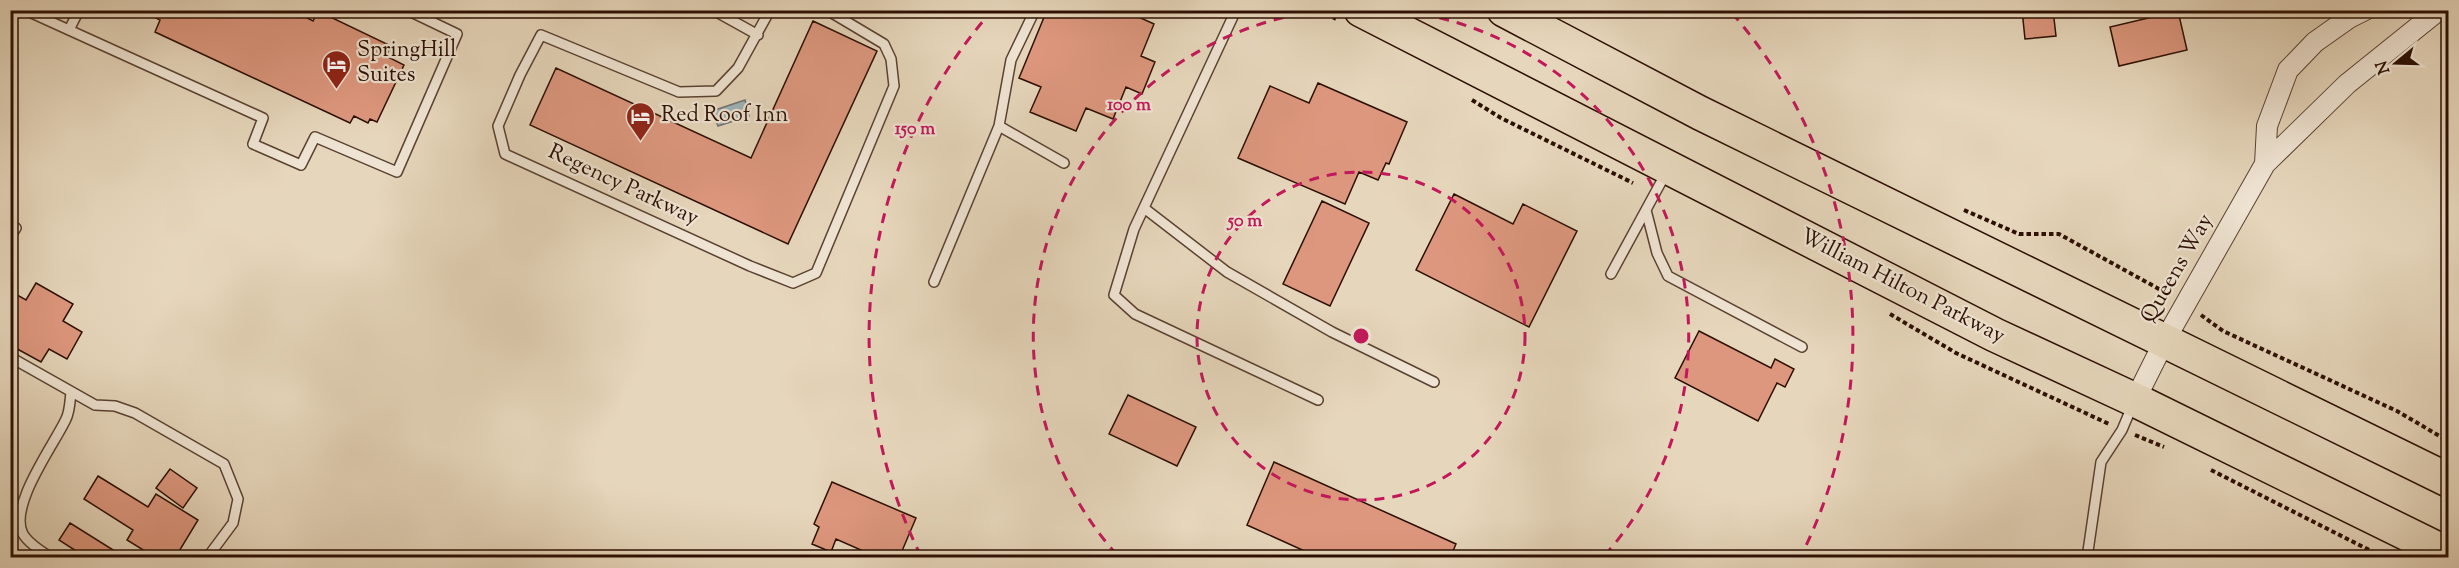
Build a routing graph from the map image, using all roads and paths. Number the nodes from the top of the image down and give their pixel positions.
1 (25, 10) edge
2 (80, 10) edge
3 (407, 10) edge
4 (713, 10) edge
5 (770, 10) edge
6 (827, 10) edge
7 (1035, 10) edge
8 (1236, 10) edge
9 (1361, 10) edge
10 (1504, 10) edge
11 (2365, 10) edge
12 (2439, 10) edge
13 (69, 30) junction
14 (758, 35) junction
15 (999, 126) junction
16 (1064, 163) dead end
17 (2265, 164) junction
18 (1668, 168) junction
19 (1144, 208) junction
20 (1646, 210) junction
21 (2059, 234) dead end
22 (1611, 274) dead end
23 (934, 282) dead end
24 (2186, 304) junction
25 (2165, 340) junction
26 (1802, 347) dead end
27 (10, 357) edge
28 (1434, 382) dead end
29 (71, 392) junction
30 (1318, 400) dead end
31 (2135, 400) junction
32 (2448, 441) edge
33 (2448, 480) edge
34 (2448, 554) edge
35 (52, 558) edge
36 (207, 558) edge
37 (2086, 558) edge

1 - 13 lane
2 - 13 lane
3 - 13 lane
4 - 14 lane
5 - 14 lane, Regency Parkway
6 - 14 lane, Regency Parkway
7 - 15 lane
8 - 19 lane
9 - 18 highway, William Hilton Parkway
10 - 25 highway
11 - 17 street, Queens Way
12 - 17 street, Queens Way
15 - 16 lane
15 - 23 lane
17 - 24 street, Queens Way
18 - 20 lane
18 - 31 highway, William Hilton Parkway
19 - 28 lane
19 - 30 lane
20 - 22 lane
20 - 26 lane
21 - 24 path
24 - 25 street, Queens Way
24 - 32 path
25 - 31 street, Queens Way
25 - 33 highway
27 - 29 lane
29 - 35 lane
29 - 36 lane
31 - 34 highway, William Hilton Parkway
31 - 37 lane

